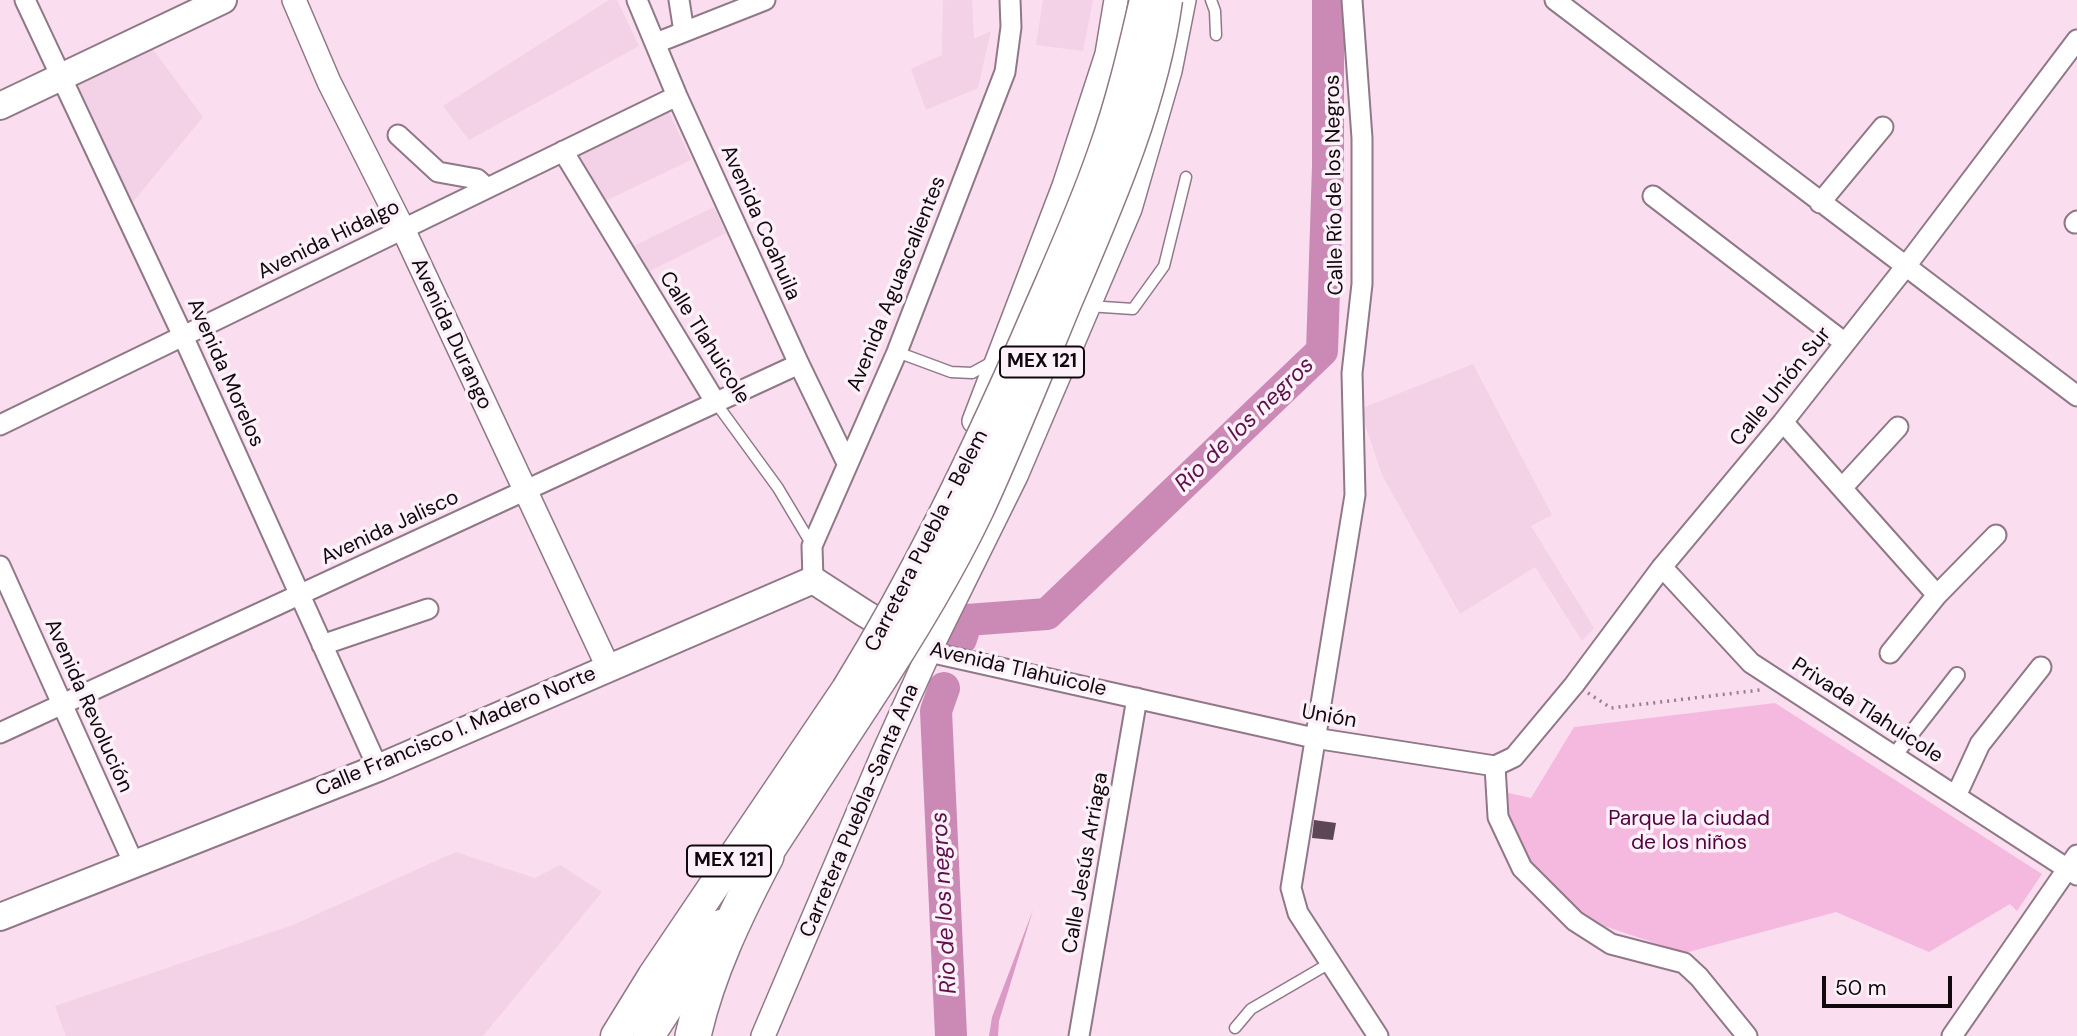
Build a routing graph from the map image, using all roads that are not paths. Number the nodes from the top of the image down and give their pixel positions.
1 (25, 0) edge
2 (294, 0) edge
3 (637, 0) edge
4 (679, 0) edge
5 (765, 0) edge
6 (1010, 0) edge
7 (1116, 0) edge
8 (1145, 0) edge
9 (1167, 0) edge
10 (1184, 0) edge
11 (1211, 0) edge
12 (1352, 0) edge
13 (1555, 0) edge
14 (207, 3) edge
15 (684, 32) junction
16 (1216, 35) dead end
17 (2077, 40) edge
18 (656, 43) junction
19 (61, 77) junction
20 (677, 96) junction
21 (0, 106) edge
22 (1883, 127) dead end
23 (398, 135) dead end
24 (563, 151) junction
25 (1186, 177) dead end
26 (487, 188) junction
27 (1653, 196) dead end
28 (1820, 203) junction
29 (403, 229) junction
30 (1906, 266) junction
31 (1088, 306) junction
32 (183, 335) junction
33 (1845, 343) junction
34 (897, 352) junction
35 (999, 359) junction
36 (799, 364) junction
37 (2077, 396) edge
38 (716, 402) junction
39 (1783, 422) junction
40 (0, 425) edge
41 (1898, 427) dead end
42 (847, 463) junction
43 (960, 481) junction
44 (1842, 488) junction
45 (524, 491) junction
46 (1996, 535) dead end
47 (812, 546) junction
48 (0, 566) edge
49 (1662, 567) junction
50 (813, 580) junction
51 (300, 595) junction
52 (1937, 595) junction
53 (428, 609) dead end
54 (323, 645) junction
55 (929, 652) junction
56 (1890, 653) dead end
57 (608, 667) junction
58 (2041, 667) dead end
59 (1958, 675) dead end
60 (857, 696) junction
61 (1137, 698) junction
62 (62, 705) junction
63 (0, 733) edge
64 (1314, 738) junction
65 (1895, 757) junction
66 (1495, 766) junction
67 (378, 768) junction
68 (1956, 796) junction
69 (766, 856) junction
70 (134, 864) junction
71 (2074, 866) edge
72 (0, 917) edge
73 (1330, 963) junction
74 (1235, 1028) dead end
75 (616, 1036) edge
76 (649, 1036) edge
77 (693, 1036) edge
78 (763, 1036) edge
79 (1079, 1036) edge
80 (1378, 1036) edge
81 (1747, 1036) edge
82 (1952, 1036) edge

1 - 19 street, Avenida Morelos
2 - 29 street, Avenida Durango
3 - 18 street, Avenida Coahuila
4 - 15 street
5 - 15 street
6 - 34 street, Avenida Aguascalientes
7 - 35 street
8 - 43 main road, Carretera Puebla - Belem / MEX 121, bridge
9 - 60 main road, Carretera Puebla - Belem / MEX 121, bridge
10 - 31 street, Carretera Puebla-Santa Ana
11 - 16 lane
12 - 64 street, Calle Río de los Negros
13 - 28 street
14 - 19 main road
15 - 18 street
17 - 30 street, Calle Unión Sur
18 - 20 street, Avenida Coahuila
19 - 21 main road
19 - 32 street, Avenida Morelos
20 - 24 street, Avenida Hidalgo
20 - 36 street, Avenida Coahuila
22 - 28 street
23 - 26 street
24 - 26 street, Avenida Hidalgo
24 - 38 street, Calle Tlahuicole
25 - 31 lane
26 - 29 street, Avenida Hidalgo
27 - 33 street
28 - 30 street
29 - 32 street, Avenida Hidalgo
29 - 45 street, Avenida Durango
30 - 33 street, Calle Unión Sur
30 - 37 street
31 - 55 street, Carretera Puebla-Santa Ana
32 - 40 street, Avenida Hidalgo
32 - 51 street, Avenida Morelos
33 - 39 street, Calle Unión Sur
34 - 35 lane
34 - 42 street, Avenida Aguascalientes
35 - 43 street
36 - 38 street, Avenida Jalisco
36 - 42 street, Avenida Coahuila
38 - 45 street, Avenida Jalisco
38 - 47 lane, Calle Tlahuicole
39 - 44 street
39 - 49 street, Calle Unión Sur
41 - 44 street
42 - 47 street, Avenida Aguascalientes
43 - 60 main road, Carretera Puebla - Belem / MEX 121, bridge
44 - 52 street
45 - 51 street, Avenida Jalisco
45 - 57 street, Avenida Durango
46 - 52 street
47 - 50 street, Avenida Aguascalientes
48 - 62 street, Avenida Revolución
49 - 65 street, Privada Tlahuicole
49 - 66 street, Calle Unión Sur
50 - 55 main road, Avenida Tlahuicole
50 - 57 main road, Calle Francisco I. Madero Norte
51 - 54 street, Avenida Morelos
51 - 62 street, Avenida Jalisco
52 - 56 street
53 - 54 street
54 - 67 street, Avenida Morelos
55 - 61 street, Avenida Tlahuicole
55 - 78 street, Carretera Puebla-Santa Ana
57 - 67 main road, Calle Francisco I. Madero Norte
58 - 68 street
59 - 65 street
60 - 69 main road, Carretera Puebla - Belem / MEX 121
60 - 75 main road, Carretera Puebla - Belem / MEX 121
61 - 64 street, Unión
61 - 79 street, Calle Jesús Arriaga
62 - 63 street, Avenida Jalisco
62 - 70 street, Avenida Revolución
64 - 66 street, Unión
64 - 73 street, Calle Río de los Negros
65 - 68 street, Privada Tlahuicole
66 - 81 street
67 - 70 main road, Calle Francisco I. Madero Norte
68 - 71 street, Privada Tlahuicole
69 - 76 main road, Carretera Puebla - Belem / MEX 121
69 - 77 highway
70 - 72 main road, Calle Francisco I. Madero Norte
71 - 82 street
73 - 74 lane
73 - 80 street, Calle Río de los Negros

